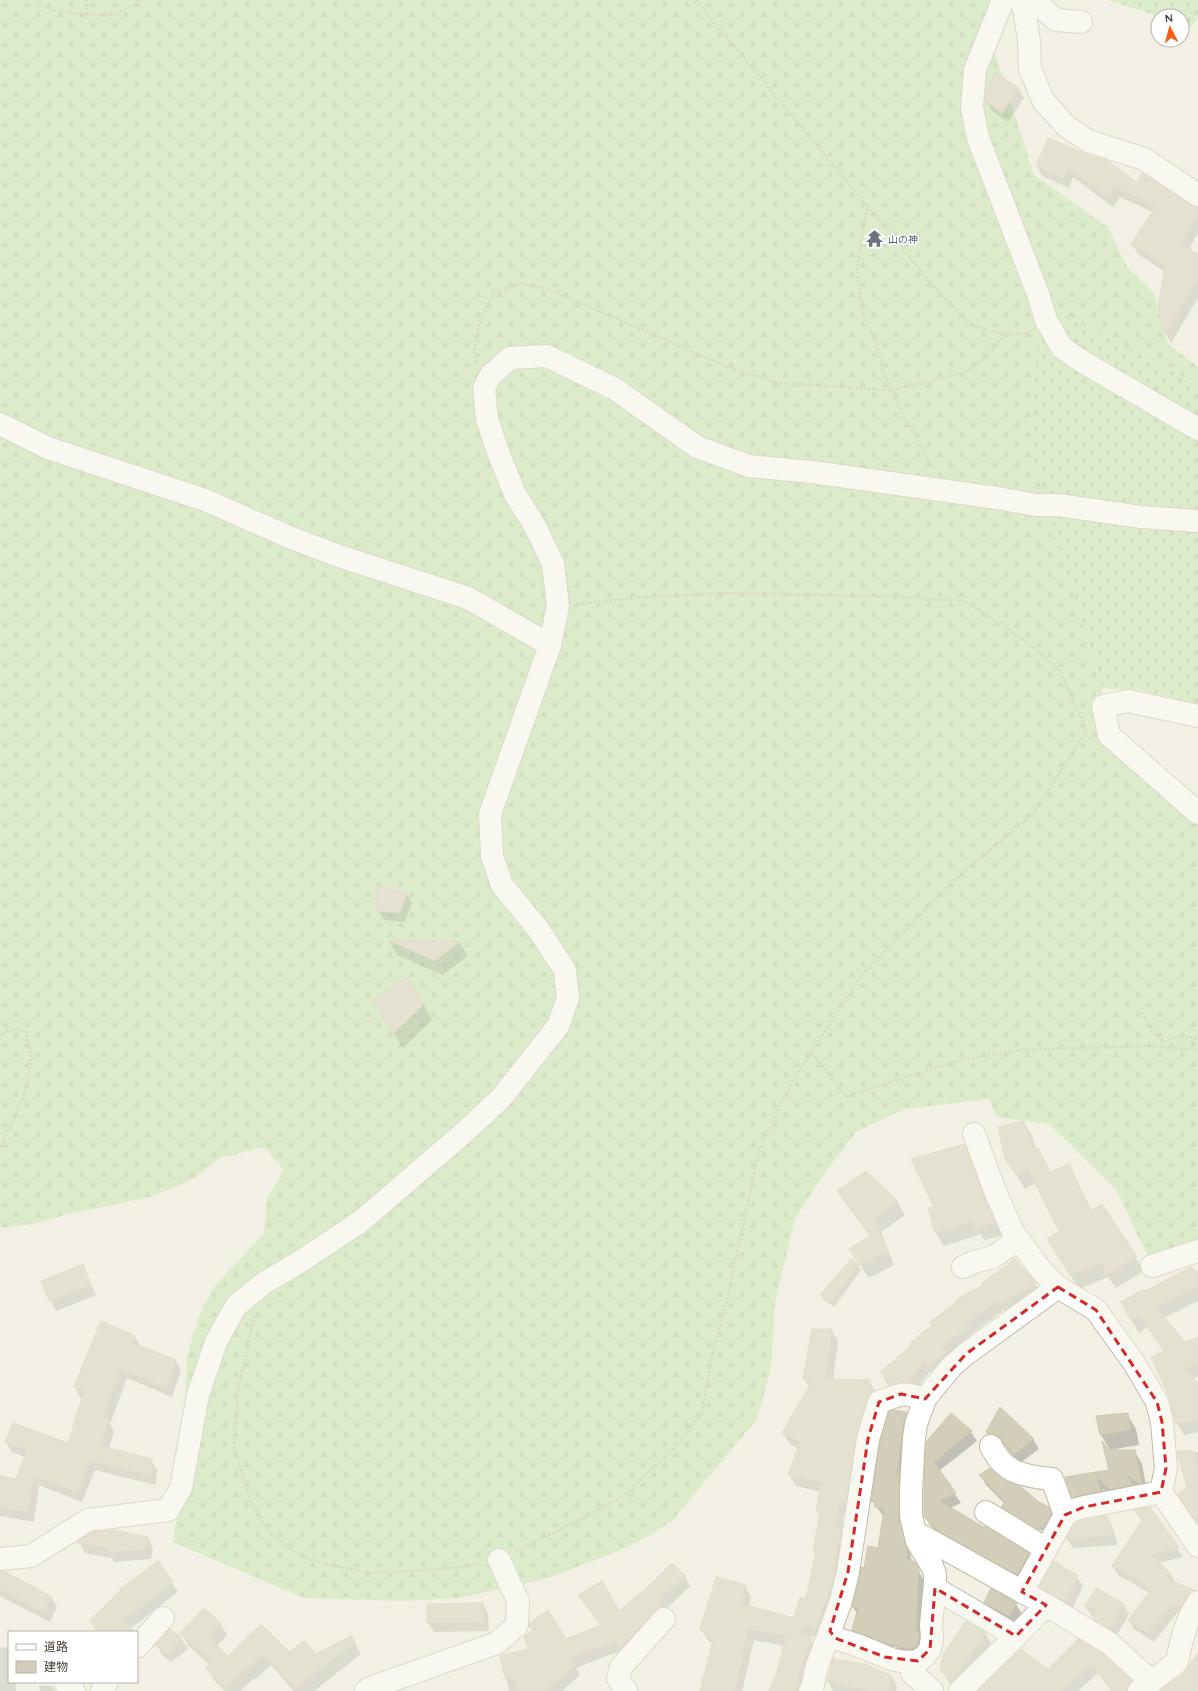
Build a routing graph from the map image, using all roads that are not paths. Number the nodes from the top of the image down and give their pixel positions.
1 (1003, 0) edge
2 (1020, 0) edge
3 (1033, 0) edge
4 (1081, 22) dead end
5 (1198, 195) edge
6 (0, 424) edge
7 (1198, 429) edge
8 (1198, 521) edge
9 (550, 645) junction
10 (1198, 716) edge
11 (1198, 813) edge
12 (974, 1134) dead end
13 (1018, 1240) junction
14 (1198, 1251) edge
15 (1152, 1266) dead end
16 (963, 1267) dead end
17 (1058, 1287) junction
18 (925, 1399) junction
19 (991, 1446) dead end
20 (1161, 1492) junction
21 (986, 1512) dead end
22 (1065, 1515) junction
23 (915, 1532) junction
24 (1198, 1546) edge
25 (1046, 1549) junction
26 (0, 1559) edge
27 (499, 1560) road end
28 (935, 1588) junction
29 (1022, 1592) junction
30 (1198, 1602) edge
31 (1046, 1605) junction
32 (163, 1618) dead end
33 (664, 1619) dead end
34 (830, 1631) junction
35 (1016, 1636) junction
36 (138, 1646) edge
37 (918, 1661) junction
38 (66, 1683) edge
39 (411, 1683) edge
40 (1145, 1686) edge
41 (74, 1691) edge
42 (366, 1691) edge
43 (626, 1691) edge
44 (810, 1691) edge
45 (932, 1691) edge
46 (960, 1691) edge

1 - 7 street
2 - 5 street
3 - 4 street
6 - 9 street
8 - 9 street
9 - 26 street
10 - 11 street
12 - 13 street
13 - 16 street
13 - 17 street
14 - 15 street
17 - 18 street
17 - 20 street
18 - 23 street
18 - 34 street
19 - 22 street
20 - 22 street
20 - 24 street
21 - 25 street
22 - 25 street
23 - 28 street
23 - 29 street
25 - 29 street
27 - 39 street
28 - 35 street
28 - 37 street
29 - 31 street
30 - 40 street
31 - 35 street
31 - 40 street
32 - 36 street
33 - 43 street
34 - 37 street
34 - 44 street
35 - 46 street
37 - 45 street
38 - 41 street
39 - 42 street

